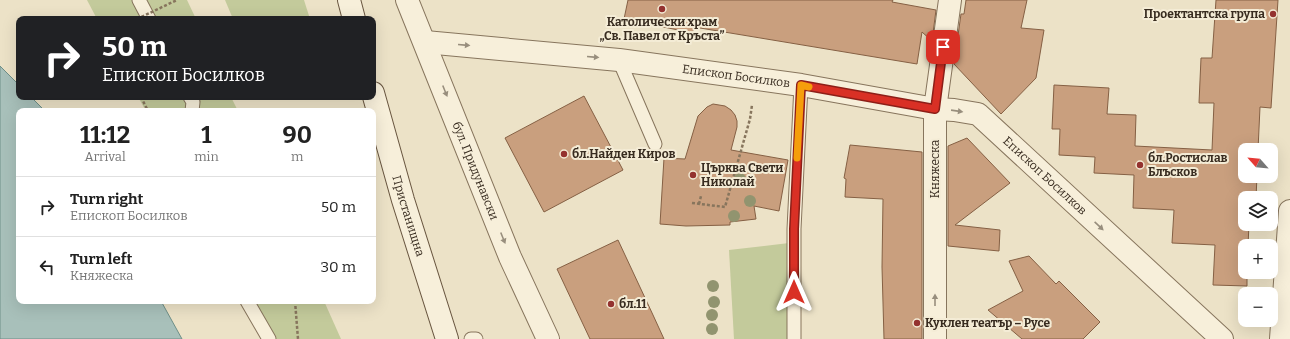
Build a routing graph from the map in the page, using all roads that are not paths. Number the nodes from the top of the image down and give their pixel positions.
1 (139, 0) edge
2 (349, 0) edge
3 (407, 0) edge
4 (950, 0) edge
5 (147, 16) edge
6 (353, 16) edge
7 (425, 42) junction
8 (619, 60) junction
9 (801, 85) junction
10 (375, 100) edge
11 (935, 109) junction
12 (655, 144) dead end
13 (1290, 212) edge
14 (249, 304) edge
15 (269, 339) edge
16 (447, 339) edge
17 (472, 339) edge
18 (476, 339) edge
19 (548, 339) edge
20 (794, 339) edge
21 (935, 339) edge
22 (1222, 339) edge
23 (1281, 339) edge

1 - 5 lane
2 - 6 street
3 - 7 street, бул. Придунавски
4 - 11 street, Княжеска
7 -> 8 street, Епископ Босилков
7 -> 19 street, бул. Придунавски
8 - 9 street, Епископ Босилков
8 - 12 lane
9 - 11 street, Епископ Босилков
9 - 20 lane
10 - 16 street, Пристанищна
21 -> 11 street, Княжеска
11 -> 22 street, Епископ Босилков
13 - 23 street
14 - 15 lane
17 - 18 lane

